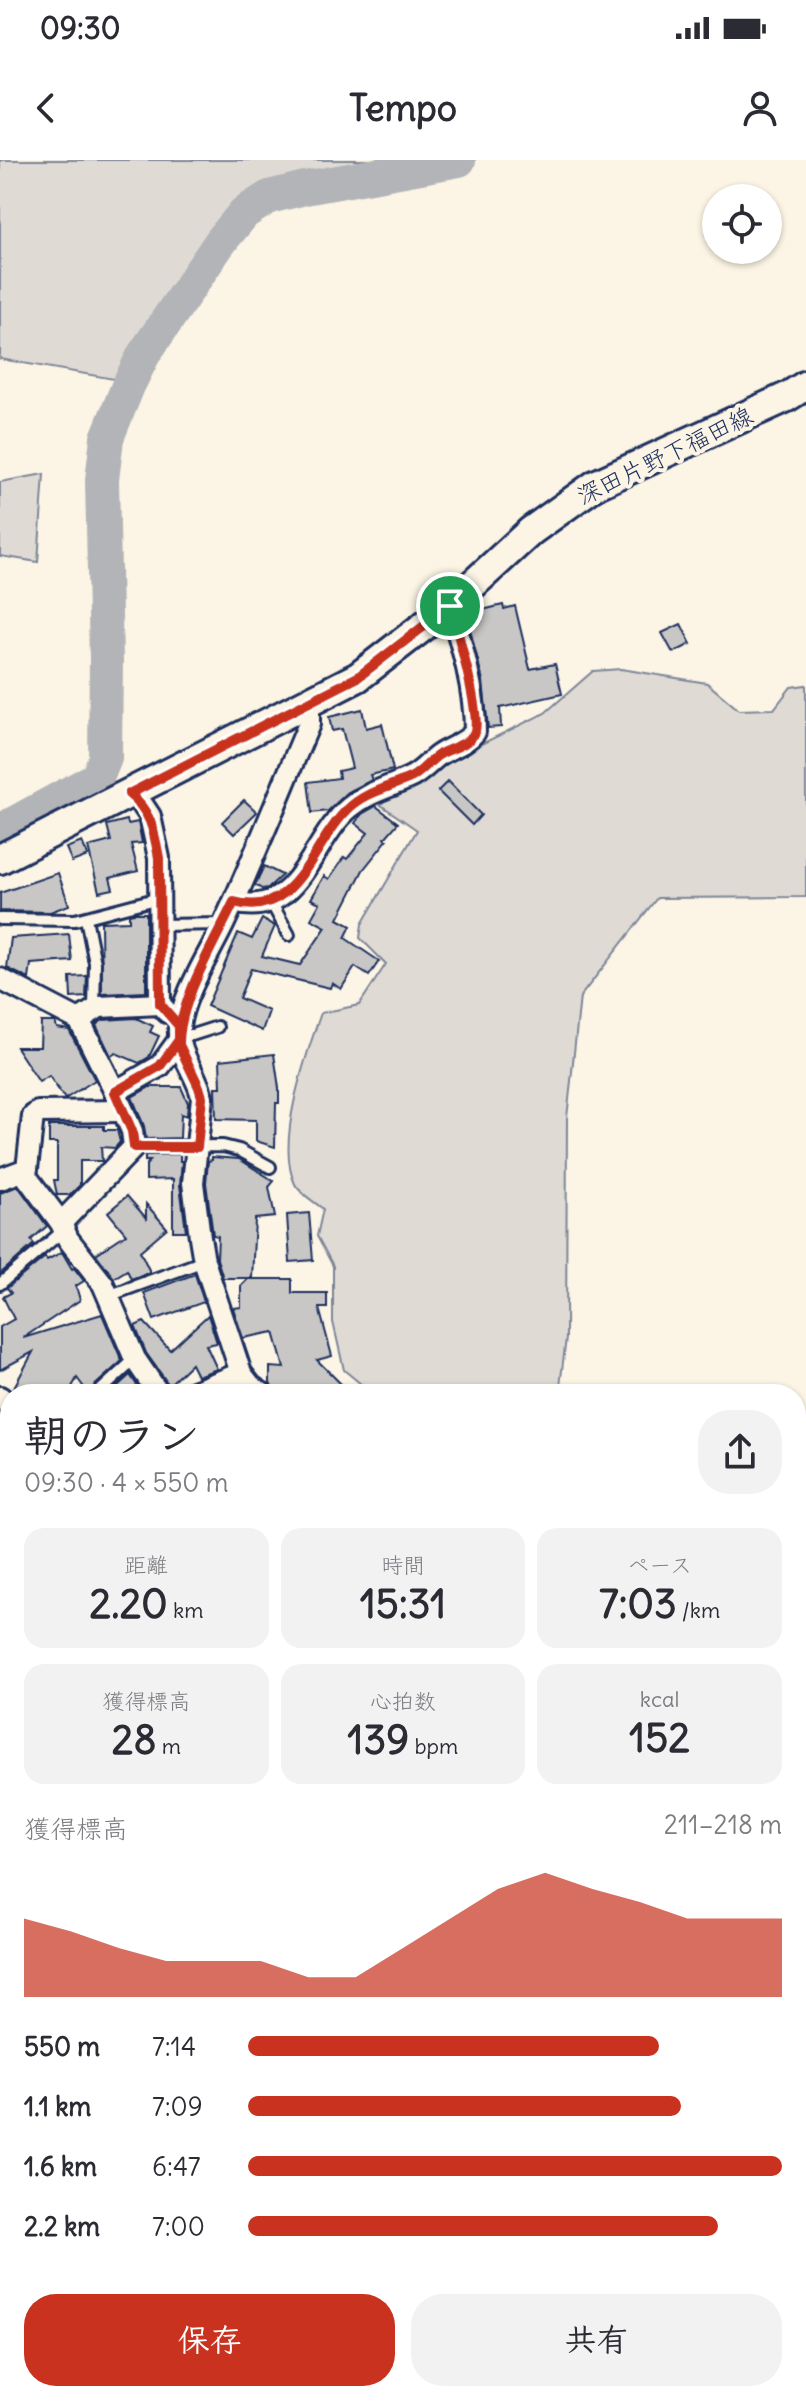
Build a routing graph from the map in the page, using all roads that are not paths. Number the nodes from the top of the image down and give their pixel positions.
1 (806, 385) edge
2 (450, 606) junction
3 (309, 703) junction
4 (129, 794) junction
5 (0, 859) edge
6 (159, 898) junction
7 (234, 902) junction
8 (271, 902) junction
9 (86, 918) junction
10 (0, 919) edge
11 (224, 924) junction
12 (160, 925) junction
13 (289, 935) dead end
14 (0, 979) edge
15 (160, 1004) junction
16 (86, 1015) junction
17 (217, 1027) dead end
18 (179, 1033) junction
19 (115, 1092) junction
20 (123, 1111) junction
21 (134, 1147) junction
22 (197, 1147) junction
23 (270, 1167) dead end
24 (23, 1172) junction
25 (0, 1179) edge
26 (62, 1226) junction
27 (204, 1261) junction
28 (0, 1284) edge
29 (108, 1296) junction
30 (135, 1359) junction
31 (241, 1373) junction
32 (108, 1384) edge
33 (152, 1384) edge
34 (213, 1384) edge
35 (249, 1384) edge

1 - 2 main road, 深田片野下福田線
2 - 3 main road, 深田片野下福田線
2 - 8 street
3 - 4 main road, 深田片野下福田線
3 - 7 street
4 - 5 main road, 深田片野下福田線
4 - 6 street
6 - 9 lane
6 - 12 street
7 - 8 street
7 - 11 street
8 - 13 lane
9 - 10 lane
9 - 16 lane
11 - 12 lane
11 - 18 street
12 - 15 street
14 - 16 street
15 - 16 street
15 - 18 street
16 - 19 street
17 - 18 lane
18 - 19 street
18 - 22 street
19 - 20 street
20 - 21 street
20 - 24 street
21 - 22 lane
21 - 26 street
22 - 23 lane
22 - 27 street
24 - 25 street
24 - 26 street
26 - 28 lane
26 - 29 street
27 - 29 lane
27 - 31 street
29 - 30 street
30 - 32 lane
30 - 33 street
31 - 34 street
31 - 35 street

